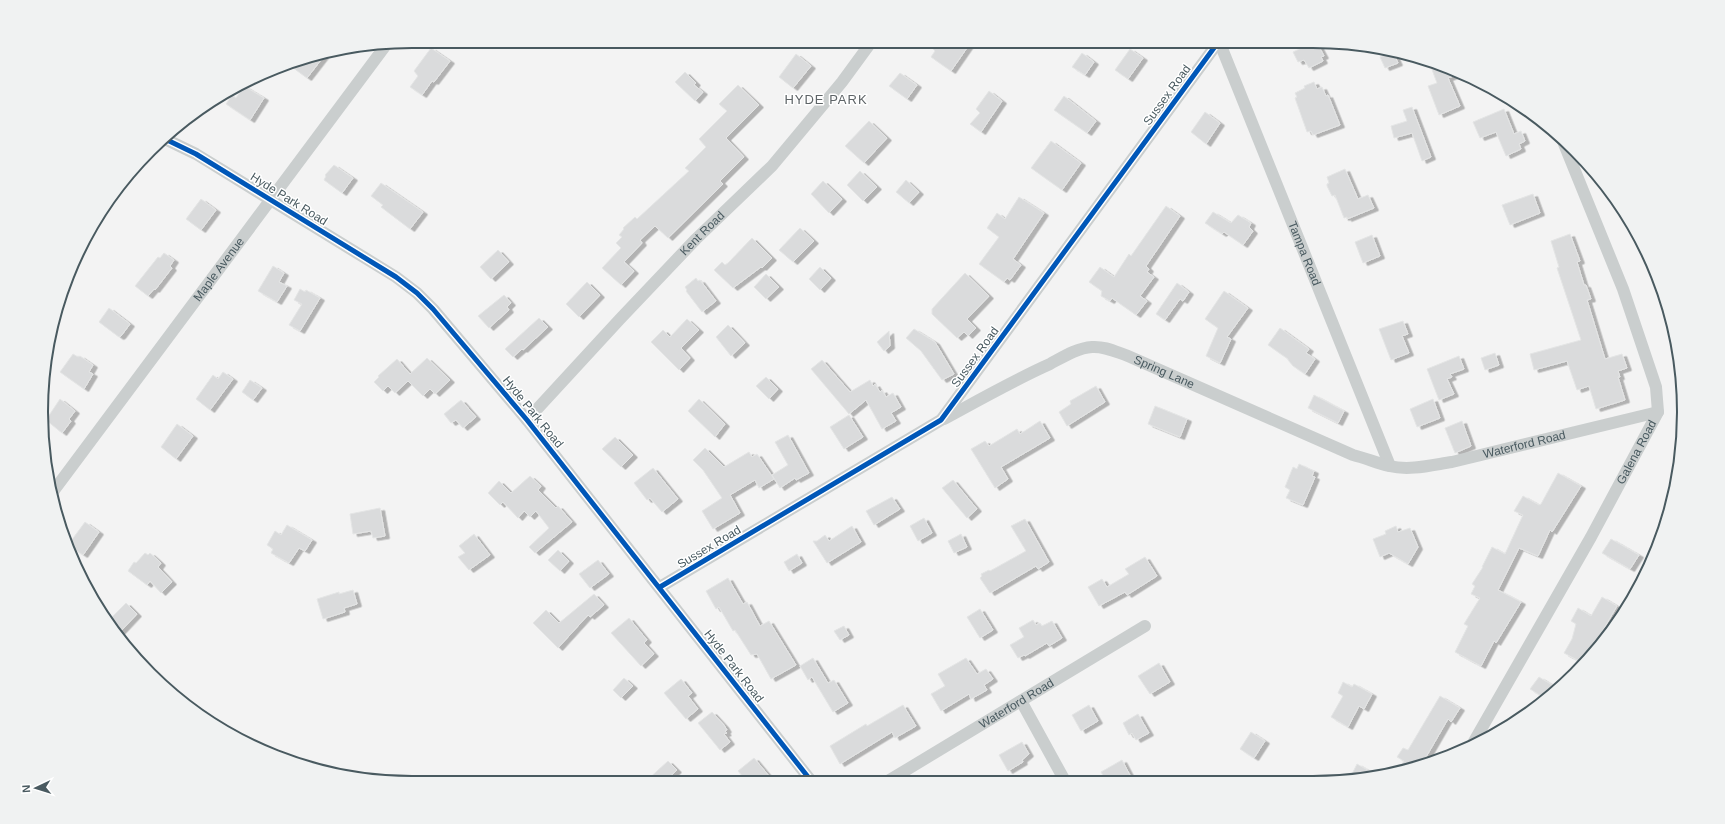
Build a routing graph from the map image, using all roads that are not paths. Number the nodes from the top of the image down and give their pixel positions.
1 (867, 48) edge
2 (1214, 48) edge
3 (1222, 48) edge
4 (383, 49) edge
5 (169, 141) edge
6 (1567, 152) edge
7 (272, 200) junction
8 (1658, 412) junction
9 (527, 420) junction
10 (941, 420) junction
11 (1390, 466) junction
12 (56, 488) edge
13 (660, 587) junction
14 (1145, 626) dead end
15 (1021, 701) junction
16 (1477, 737) edge
17 (807, 776) edge
18 (896, 776) edge
19 (1062, 776) edge

1 - 9 street, Kent Road
2 - 10 street, Sussex Road
3 - 11 street, Tampa Road
4 - 7 street, Maple Avenue
5 - 7 street, Hyde Park Road
6 - 8 street, Galena Road
7 - 9 street, Hyde Park Road
7 - 12 street, Maple Avenue
8 - 11 street, Waterford Road
8 - 16 street, Galena Road
9 - 13 street, Hyde Park Road
10 - 11 street, Spring Lane
10 - 13 street, Sussex Road
13 - 17 street, Hyde Park Road
14 - 15 street, Waterford Road
15 - 18 street, Waterford Road
15 - 19 street

